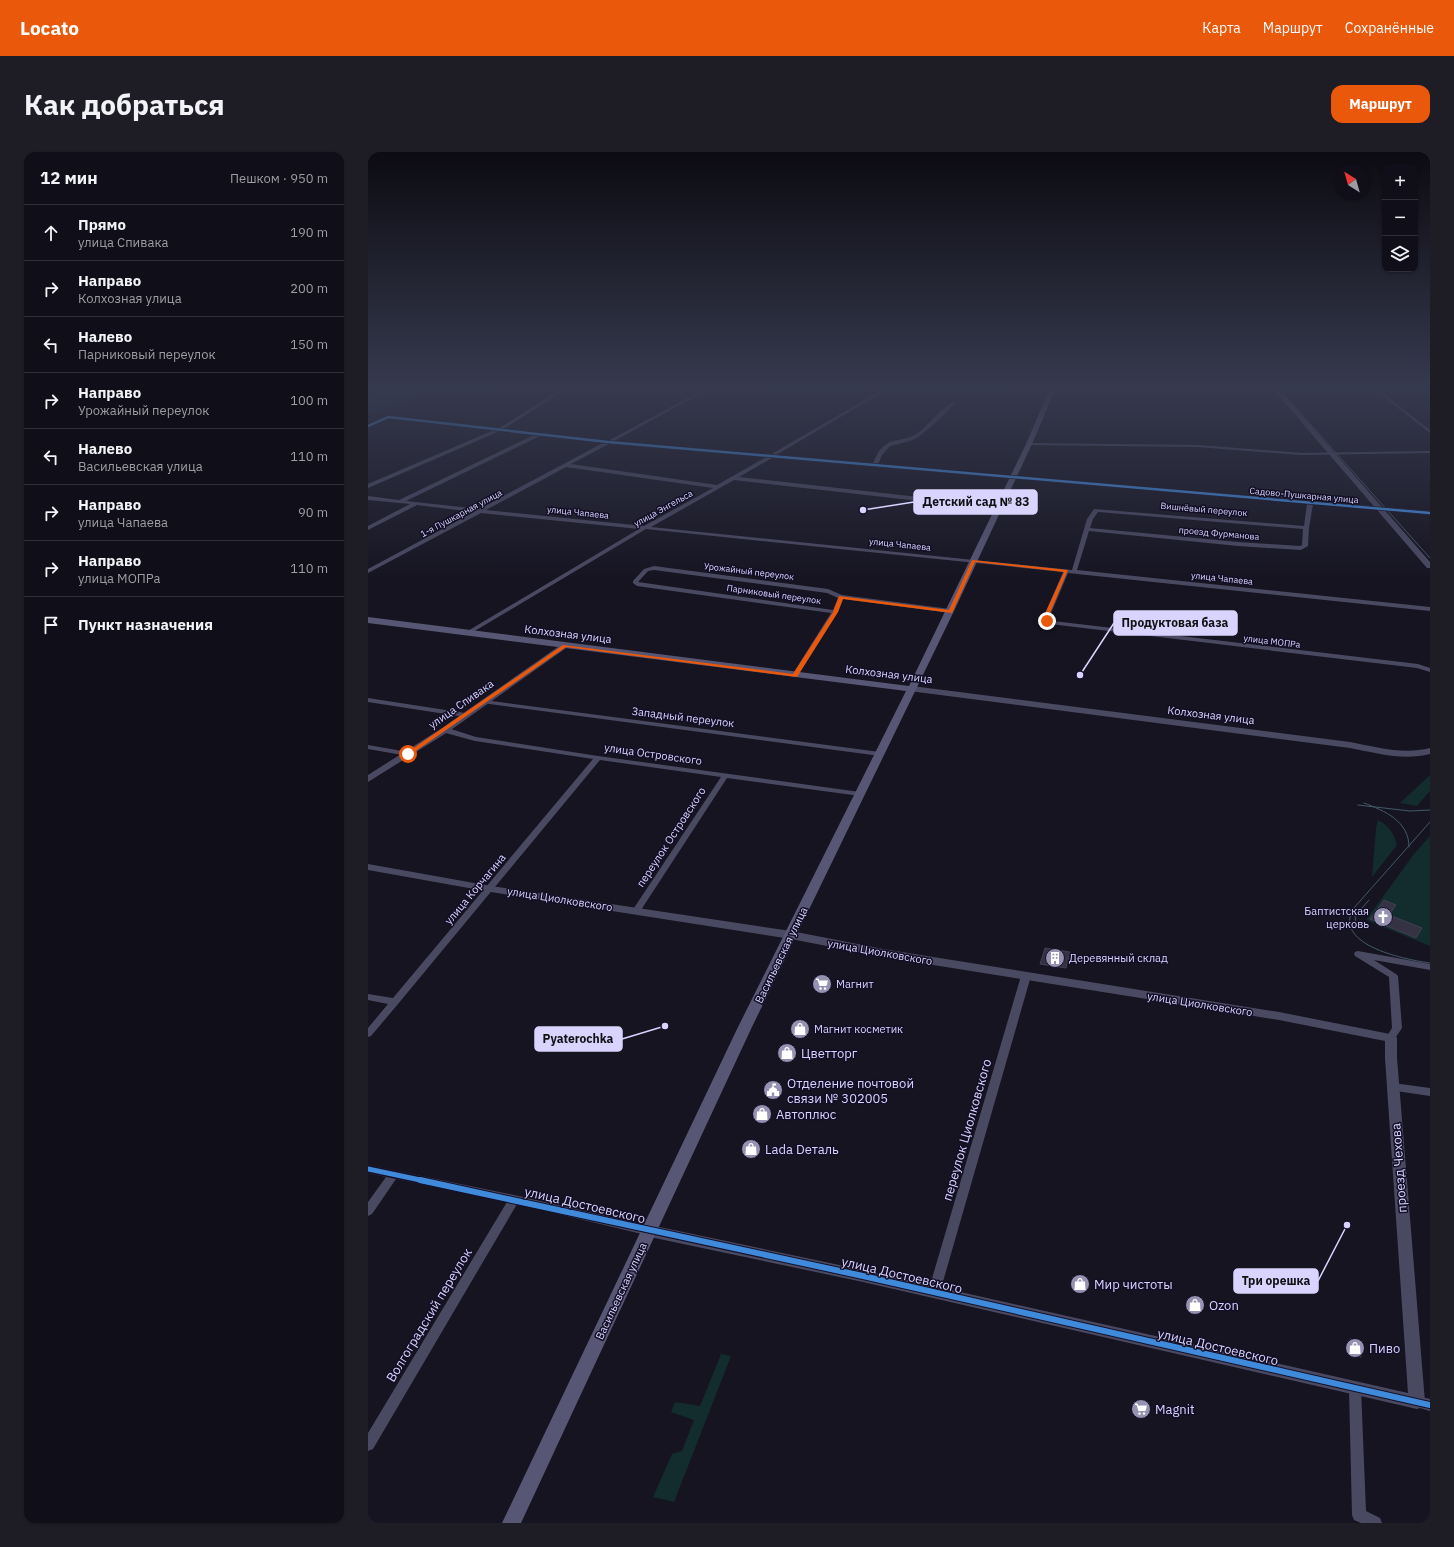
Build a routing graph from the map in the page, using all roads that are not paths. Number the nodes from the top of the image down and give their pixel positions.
1 (448, 452) edge
2 (502, 452) edge
3 (590, 452) edge
4 (723, 452) edge
5 (776, 452) edge
6 (881, 452) edge
7 (1025, 452) edge
8 (1275, 452) edge
9 (1430, 452) edge
10 (1334, 454) junction
11 (769, 456) junction
12 (875, 464) junction
13 (566, 465) junction
14 (1014, 477) junction
15 (734, 478) junction
16 (368, 486) edge
17 (718, 487) junction
18 (368, 498) edge
19 (398, 502) junction
20 (415, 504) junction
21 (1310, 504) junction
22 (999, 508) junction
23 (1382, 510) junction
24 (481, 512) junction
25 (1430, 514) edge
26 (368, 528) edge
27 (644, 528) junction
28 (1306, 528) junction
29 (1087, 529) junction
30 (974, 561) junction
31 (1430, 566) edge
32 (368, 571) edge
33 (1066, 571) junction
34 (1074, 571) junction
35 (637, 584) joint
36 (841, 597) junction
37 (1430, 609) edge
38 (835, 612) junction
39 (950, 612) junction
40 (368, 620) edge
41 (468, 633) junction
42 (565, 646) junction
43 (1430, 670) edge
44 (795, 675) junction
45 (912, 689) junction
46 (368, 700) edge
47 (484, 702) junction
48 (465, 715) junction
49 (444, 730) junction
50 (368, 748) edge
51 (1430, 751) edge
52 (408, 754) junction
53 (880, 754) junction
54 (598, 758) junction
55 (725, 776) junction
56 (368, 779) edge
57 (860, 794) junction
58 (368, 867) edge
59 (491, 889) junction
60 (636, 911) junction
61 (790, 935) junction
62 (1430, 968) edge
63 (1026, 976) junction
64 (368, 997) edge
65 (395, 1002) junction
66 (368, 1034) edge
67 (1391, 1038) junction
68 (1393, 1087) junction
69 (1430, 1092) edge
70 (368, 1169) edge
71 (394, 1174) junction
72 (514, 1199) junction
73 (368, 1211) edge
74 (650, 1231) junction
75 (934, 1292) junction
76 (1355, 1389) junction
77 (1423, 1403) edge
78 (368, 1445) edge
79 (511, 1523) edge
80 (1375, 1523) edge

1 - 16 street
2 - 19 street
3 - 13 street, 1-я Пушкарная улица
4 - 11 street, Садово-Пушкарная улица
5 - 11 street, улица Энгельса
6 - 12 street
7 - 14 main road, Васильевская улица
8 - 10 street
9 - 10 street
10 - 23 street
11 - 12 street, Садово-Пушкарная улица
11 - 15 street, улица Энгельса
12 - 14 street, Садово-Пушкарная улица
13 - 17 street
13 - 24 street, 1-я Пушкарная улица
14 - 21 street, Садово-Пушкарная улица
14 - 22 main road, Васильевская улица
15 - 17 street, улица Энгельса
15 - 22 street
17 - 27 street, улица Энгельса
18 - 19 street, улица Чапаева
19 - 20 street, улица Чапаева
20 - 24 street, улица Чапаева
20 - 26 street
21 - 23 street, Садово-Пушкарная улица
21 - 28 street, проезд Фурманова
22 - 30 main road, Васильевская улица
23 - 25 street, Садово-Пушкарная улица
23 - 31 street
24 - 27 street, улица Чапаева
24 - 32 street, 1-я Пушкарная улица
27 - 30 street, улица Чапаева
27 - 41 street, улица Энгельса
28 - 29 street, Вишнёвый переулок
28 - 29 street, проезд Фурманова
29 - 34 street
30 - 33 street, улица Чапаева
30 - 39 main road, Васильевская улица
33 - 34 street, улица Чапаева
33 - 43 street, улица МОПРа
34 - 37 street, улица Чапаева
35 - 36 street, Урожайный переулок
35 - 38 street, Парниковый переулок
36 - 38 street
36 - 39 street, Урожайный переулок
38 - 44 street, Парниковый переулок
39 - 45 main road, Васильевская улица
40 - 41 main road, Колхозная улица
41 - 42 main road, Колхозная улица
42 - 44 main road, Колхозная улица
42 - 47 street, улица Спивака
44 - 45 main road, Колхозная улица
45 - 51 street, Колхозная улица
45 - 53 main road, Васильевская улица
46 - 48 street
47 - 48 street, улица Спивака
47 - 53 street, Западный переулок
48 - 49 street, улица Спивака
49 - 52 street, улица Спивака
49 - 54 street, улица Островского
50 - 52 street
52 - 56 street, улица Спивака
53 - 57 main road, Васильевская улица
54 - 55 street, улица Островского
54 - 59 street, улица Корчагина
55 - 57 street, улица Островского
55 - 60 street, переулок Островского
57 - 61 main road, Васильевская улица
58 - 59 street, улица Циолковского
59 - 60 street, улица Циолковского
59 - 65 street, улица Корчагина
60 - 61 street, улица Циолковского
61 - 63 street, улица Циолковского
61 - 74 main road, Васильевская улица
62 - 67 street, проезд Чехова
63 - 67 street, улица Циолковского
63 - 75 street, переулок Циолковского
64 - 65 street
65 - 66 street, улица Корчагина
67 - 68 street, проезд Чехова
68 - 69 street
68 - 77 street, проезд Чехова
70 - 71 street, улица Достоевского
71 - 72 street, улица Достоевского
71 - 73 street
72 - 74 street, улица Достоевского
72 - 78 street, Волгоградский переулок
74 - 75 street, улица Достоевского
74 - 79 main road, Васильевская улица
75 - 76 street, улица Достоевского
76 - 77 street, улица Достоевского
76 - 80 street

